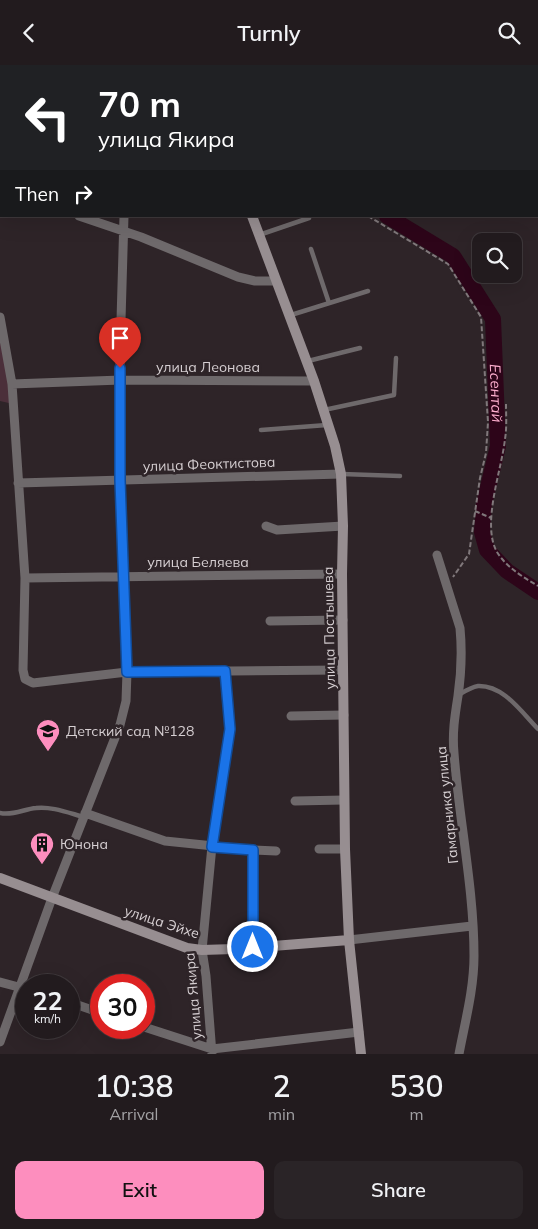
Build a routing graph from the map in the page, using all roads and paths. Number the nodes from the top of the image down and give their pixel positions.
1 (82, 217) edge
2 (124, 217) edge
3 (252, 217) edge
4 (370, 217) edge
5 (309, 218) dead end
6 (124, 231) junction
7 (259, 235) junction
8 (311, 249) dead end
9 (276, 281) junction
10 (368, 291) dead end
11 (330, 303) junction
12 (289, 315) junction
13 (0, 317) edge
14 (360, 349) dead end
15 (396, 358) dead end
16 (307, 361) junction
17 (121, 380) junction
18 (314, 381) junction
19 (12, 384) junction
20 (506, 404) dead end
21 (323, 410) junction
22 (327, 425) junction
23 (261, 429) dead end
24 (341, 474) junction
25 (400, 476) dead end
26 (120, 480) junction
27 (18, 483) junction
28 (476, 511) junction
29 (491, 518) junction
30 (266, 526) dead end
31 (343, 526) junction
32 (436, 555) dead end
33 (342, 574) junction
34 (123, 576) junction
35 (25, 578) junction
36 (446, 586) junction
37 (538, 586) edge
38 (342, 620) junction
39 (270, 621) dead end
40 (343, 670) junction
41 (225, 671) junction
42 (127, 672) junction
43 (458, 694) junction
44 (344, 715) junction
45 (292, 716) dead end
46 (538, 729) edge
47 (344, 800) junction
48 (295, 801) dead end
49 (0, 813) edge
50 (85, 815) junction
51 (212, 847) junction
52 (319, 849) dead end
53 (345, 849) junction
54 (253, 850) junction
55 (276, 851) dead end
56 (0, 878) edge
57 (52, 898) junction
58 (472, 926) junction
59 (348, 940) junction
60 (253, 947) junction
61 (202, 950) junction
62 (27, 974) edge
63 (0, 982) edge
64 (15, 985) edge
65 (15, 1006) edge
66 (155, 1031) edge
67 (359, 1032) junction
68 (0, 1042) edge
69 (212, 1052) edge
70 (361, 1054) edge
71 (459, 1054) edge

1 - 6 street
2 - 6 street
3 - 7 street, улица Постышева
4 - 28 path
5 - 7 lane
6 - 9 street
6 - 17 street
7 - 9 street, улица Постышева
8 - 11 lane
9 - 12 street, улица Постышева
10 - 11 lane
11 - 12 lane
12 - 16 street, улица Постышева
13 - 19 street
14 - 16 lane
15 - 21 lane
16 - 18 street, улица Постышева
17 - 18 street, улица Леонова
17 - 19 street, улица Леонова
17 - 26 street
18 - 21 street, улица Постышева
19 - 27 street
20 - 29 path
21 - 22 street, улица Постышева
22 - 23 lane
22 - 24 street, улица Постышева
24 - 25 lane
24 - 26 street, улица Феоктистова
24 - 31 street, улица Постышева
26 - 27 street, улица Феоктистова
26 - 34 street
27 - 35 street
28 - 29 path
28 - 36 path
29 - 37 path
30 - 31 street
31 - 33 street, улица Постышева
32 - 36 street, Гамарника улица
33 - 34 street, улица Беляева
33 - 38 street, улица Постышева
34 - 35 street, улица Беляева
34 - 42 street
35 - 42 street
36 - 43 street, Гамарника улица
38 - 39 street
38 - 40 street, улица Постышева
40 - 41 street
40 - 44 street, улица Постышева
41 - 42 street
41 - 51 street, улица Якира
42 - 50 street
43 - 46 lane
43 - 58 street, Гамарника улица
44 - 45 street
44 - 47 street, улица Постышева
47 - 48 street
47 - 53 street, улица Постышева
49 - 50 lane
50 - 51 street
50 - 57 street
51 - 54 street
51 - 61 street, улица Якира
52 - 53 street
53 - 59 street, улица Постышева
54 - 55 street
54 - 60 street
56 - 57 street, улица Эйхе
57 - 61 street, улица Эйхе
57 - 62 street
58 - 59 street, улица Эйхе
58 - 71 street, Гамарника улица
59 - 60 street, улица Эйхе
59 - 67 street, улица Постышева
60 - 61 street, улица Эйхе
61 - 69 street, улица Якира
63 - 64 street
65 - 68 street
66 - 69 street
67 - 69 street
67 - 70 street, улица Постышева

